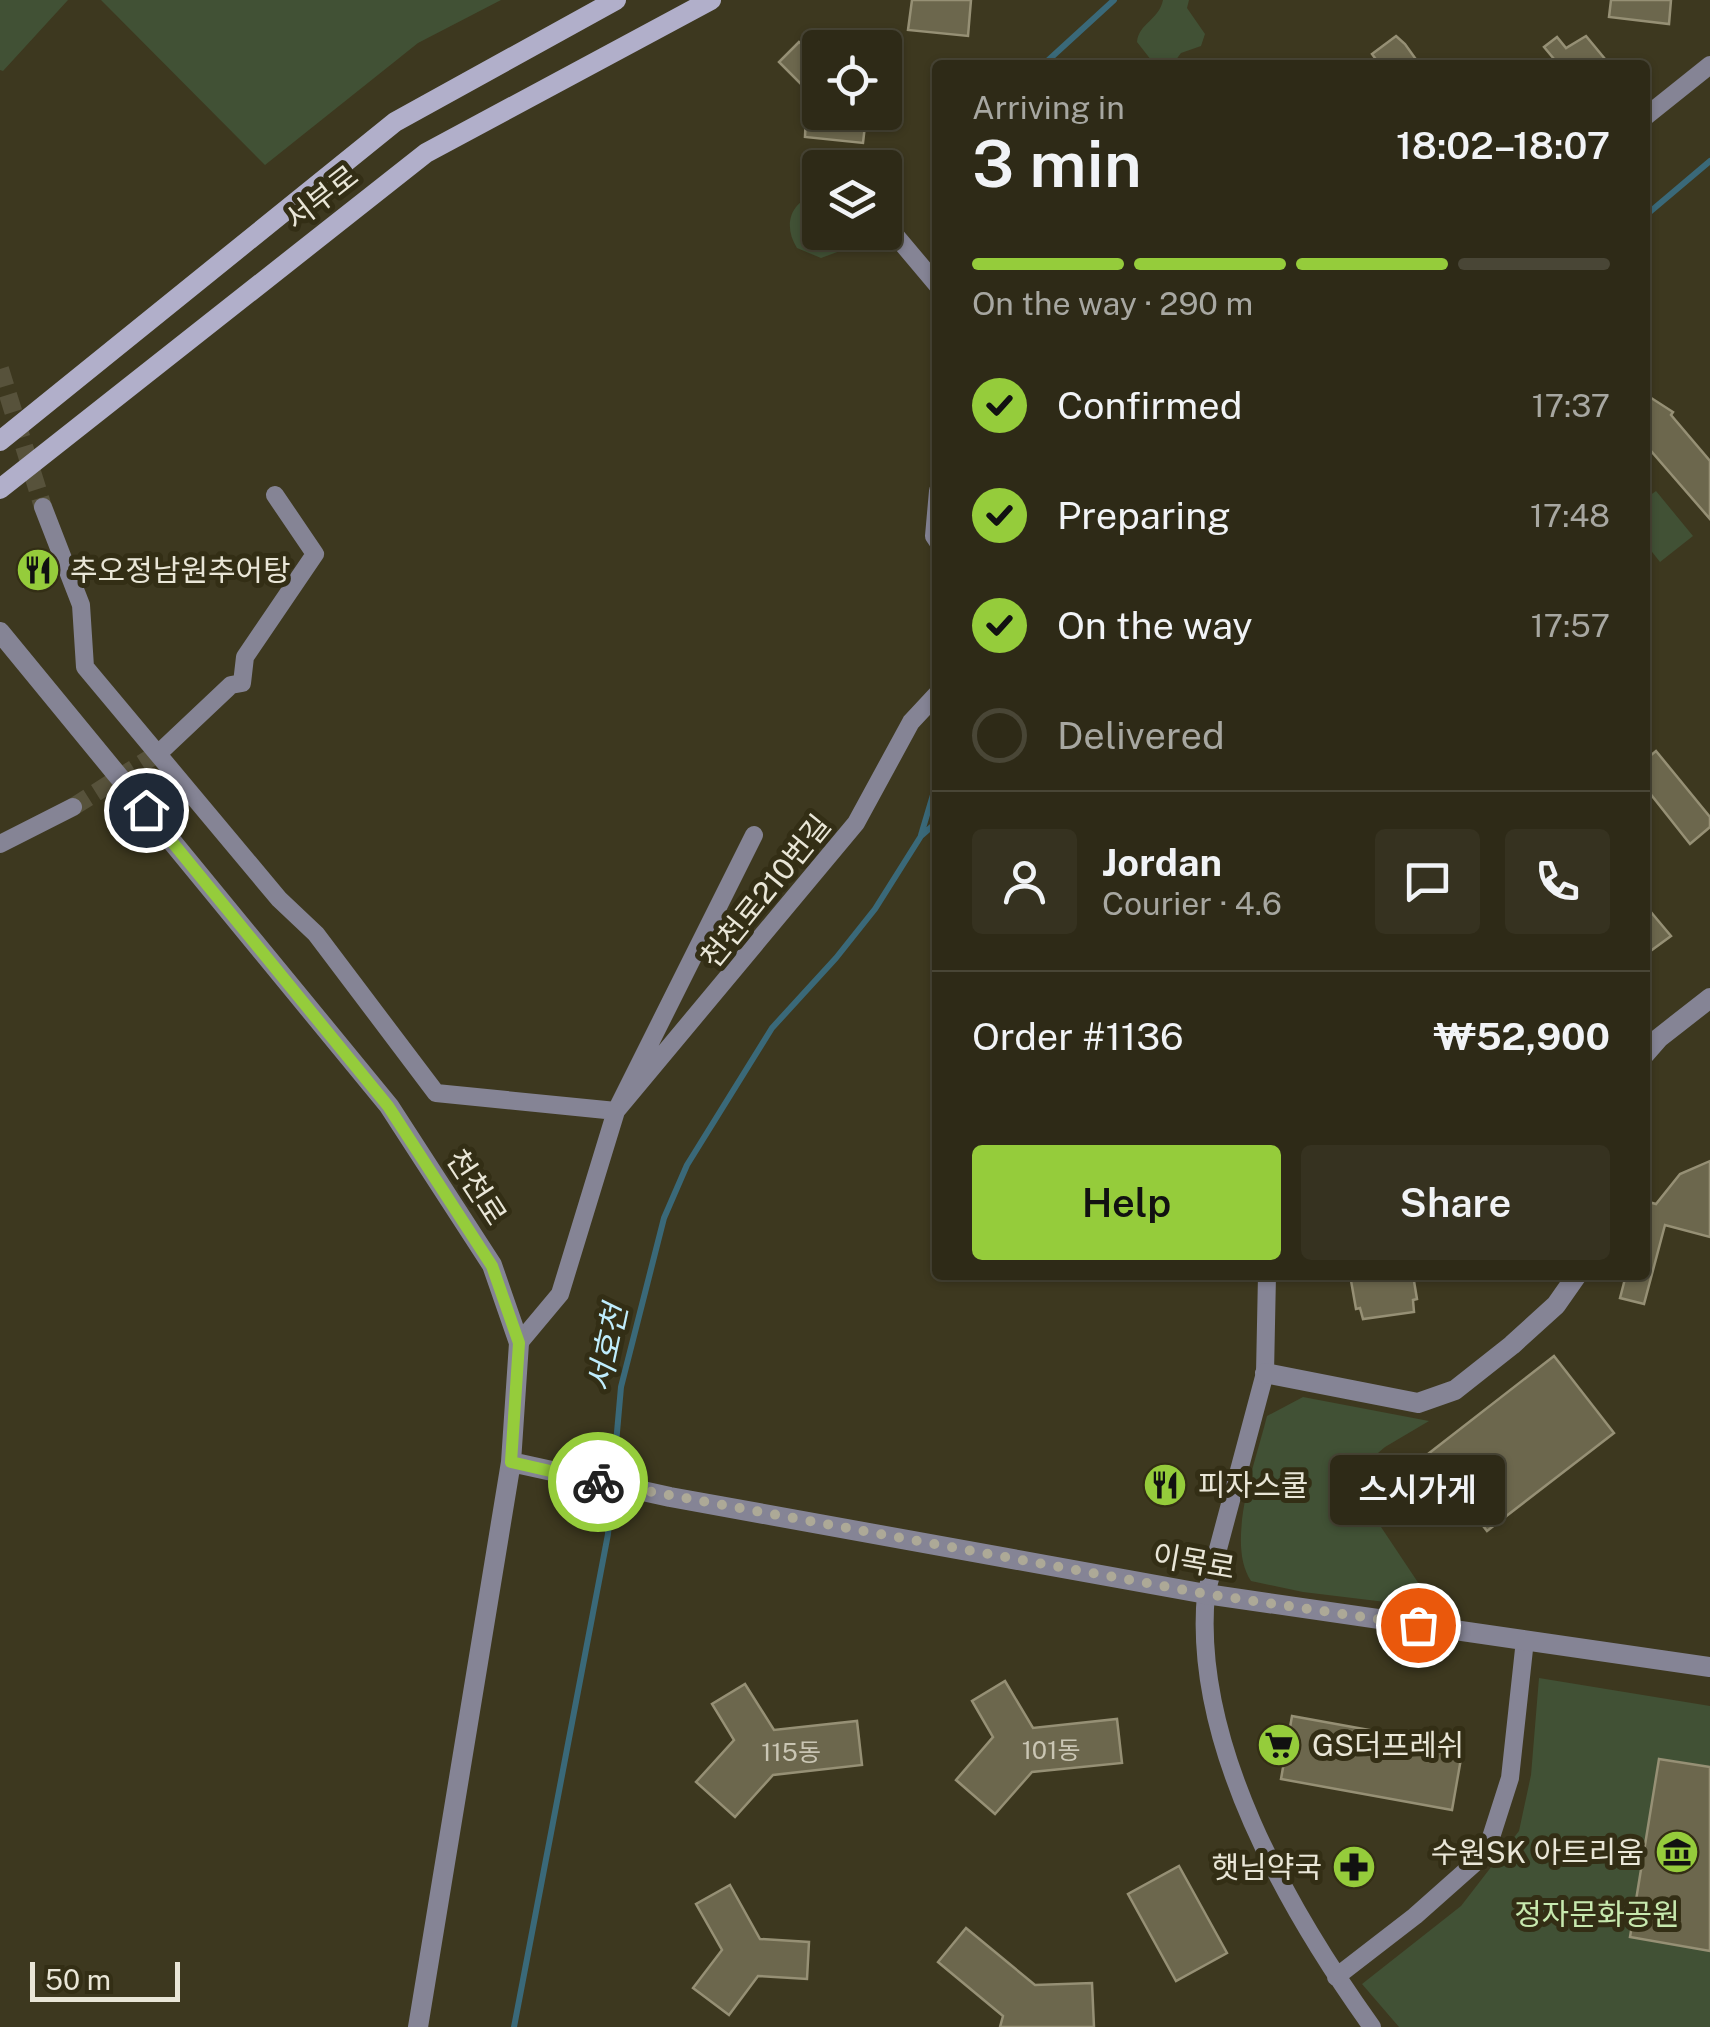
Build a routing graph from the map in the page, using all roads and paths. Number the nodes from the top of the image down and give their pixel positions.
1 (616, 0) edge
2 (711, 0) edge
3 (1710, 64) edge
4 (1650, 113) edge
5 (902, 243) edge
6 (932, 279) edge
7 (0, 441) edge
8 (0, 489) edge
9 (275, 494) dead end
10 (43, 507) tunnel mouth
11 (0, 632) edge
12 (932, 698) edge
13 (160, 752) junction
14 (73, 806) tunnel mouth
15 (754, 836) dead end
16 (0, 844) edge
17 (1710, 998) edge
18 (1650, 1048) edge
19 (616, 1111) junction
20 (1267, 1280) edge
21 (1573, 1280) edge
22 (519, 1343) junction
23 (1265, 1373) junction
24 (511, 1462) junction
25 (1206, 1594) junction
26 (1525, 1640) junction
27 (1710, 1667) edge
28 (1336, 1977) junction
29 (418, 2027) edge
30 (1372, 2027) edge

1 - 7 main road, 서부로
2 - 8 main road, 서부로
3 - 4 street
5 - 6 street
9 - 13 street
10 - 13 street
11 - 22 street, 천천로
12 - 19 street, 천천로210번길
13 - 19 street
14 - 16 street
15 - 19 street, 천천로210번길
17 - 18 street
19 - 22 street, 천천로210번길
20 - 23 street
21 - 23 street
22 - 24 street, 천천로
23 - 25 street
24 - 25 street, 이목로
24 - 29 street, 천천로
25 - 26 street, 이목로
25 - 28 street
26 - 27 street, 이목로
26 - 28 street
28 - 30 street

